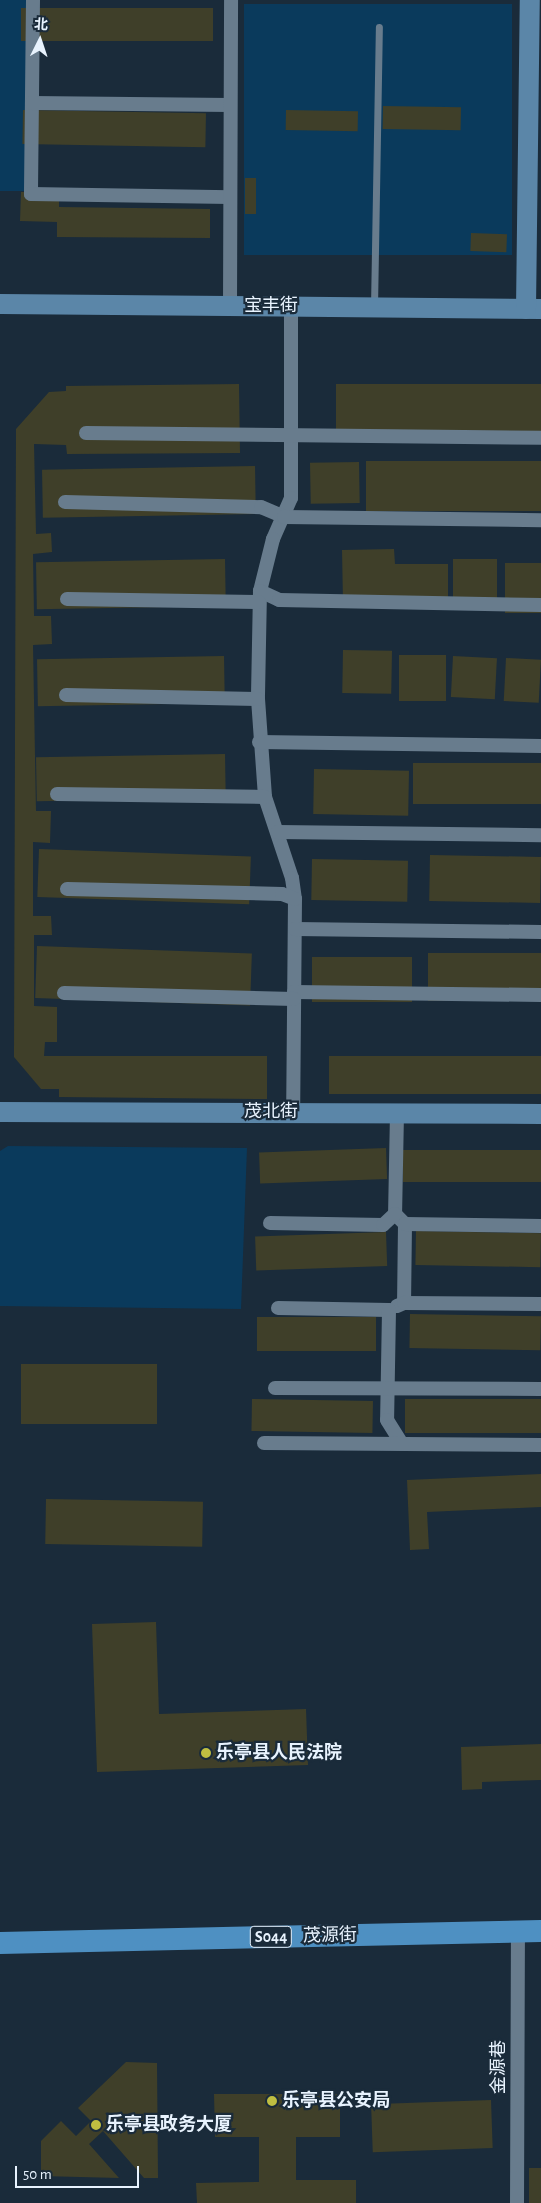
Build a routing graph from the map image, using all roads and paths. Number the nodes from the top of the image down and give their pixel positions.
1 (33, 0) edge
2 (231, 0) edge
3 (530, 0) edge
4 (379, 27) dead end
5 (32, 103) junction
6 (230, 105) junction
7 (230, 197) junction
8 (0, 304) edge
9 (230, 306) junction
10 (291, 307) junction
11 (374, 307) junction
12 (534, 309) edge
13 (86, 433) dead end
14 (292, 435) junction
15 (541, 438) edge
16 (65, 502) dead end
17 (284, 517) junction
18 (541, 520) edge
19 (260, 597) junction
20 (67, 599) dead end
21 (541, 605) edge
22 (66, 695) dead end
23 (258, 699) junction
24 (259, 742) junction
25 (541, 746) edge
26 (57, 794) dead end
27 (265, 797) junction
28 (278, 832) junction
29 (541, 835) edge
30 (67, 889) dead end
31 (295, 899) junction
32 (295, 929) junction
33 (541, 932) edge
34 (64, 993) dead end
35 (294, 995) junction
36 (541, 995) edge
37 (0, 1112) edge
38 (293, 1112) junction
39 (397, 1113) junction
40 (541, 1114) edge
41 (400, 1219) junction
42 (270, 1223) dead end
43 (541, 1226) edge
44 (404, 1303) junction
45 (541, 1304) edge
46 (278, 1308) dead end
47 (390, 1310) junction
48 (275, 1388) dead end
49 (388, 1388) junction
50 (541, 1390) edge
51 (264, 1443) dead end
52 (402, 1444) junction
53 (541, 1445) edge
54 (541, 1931) edge
55 (518, 1932) junction
56 (0, 1943) edge
57 (517, 2203) edge

1 - 5 street
2 - 6 street
3 - 12 street
4 - 11 lane
5 - 6 street
5 - 7 street
6 - 7 street
7 - 9 street
8 - 9 street, 宝丰街
9 - 10 street, 宝丰街
10 - 11 street, 宝丰街
10 - 14 street
11 - 12 street, 宝丰街
13 - 14 street
14 - 15 street
14 - 17 street
16 - 17 street
17 - 18 street
17 - 19 street
19 - 20 street
19 - 21 street
19 - 23 street
22 - 23 street
23 - 24 street
24 - 25 street
24 - 27 street
26 - 27 street
27 - 28 street
28 - 29 street
28 - 31 street
30 - 31 street
31 - 32 street
32 - 33 street
32 - 35 street
34 - 35 street
35 - 36 street
35 - 38 street
37 - 38 street, 茂北街
38 - 39 street, 茂北街
39 - 40 street, 茂北街
39 - 41 street
41 - 42 street
41 - 43 street
41 - 44 street
44 - 45 street
44 - 47 street
46 - 47 street
47 - 49 street
48 - 49 street
49 - 50 street
49 - 52 street
51 - 52 street
52 - 53 street
54 - 55 main road, 茂源街 / S044
55 - 56 main road, 茂源街 / S044
55 - 57 street, 金源巷

